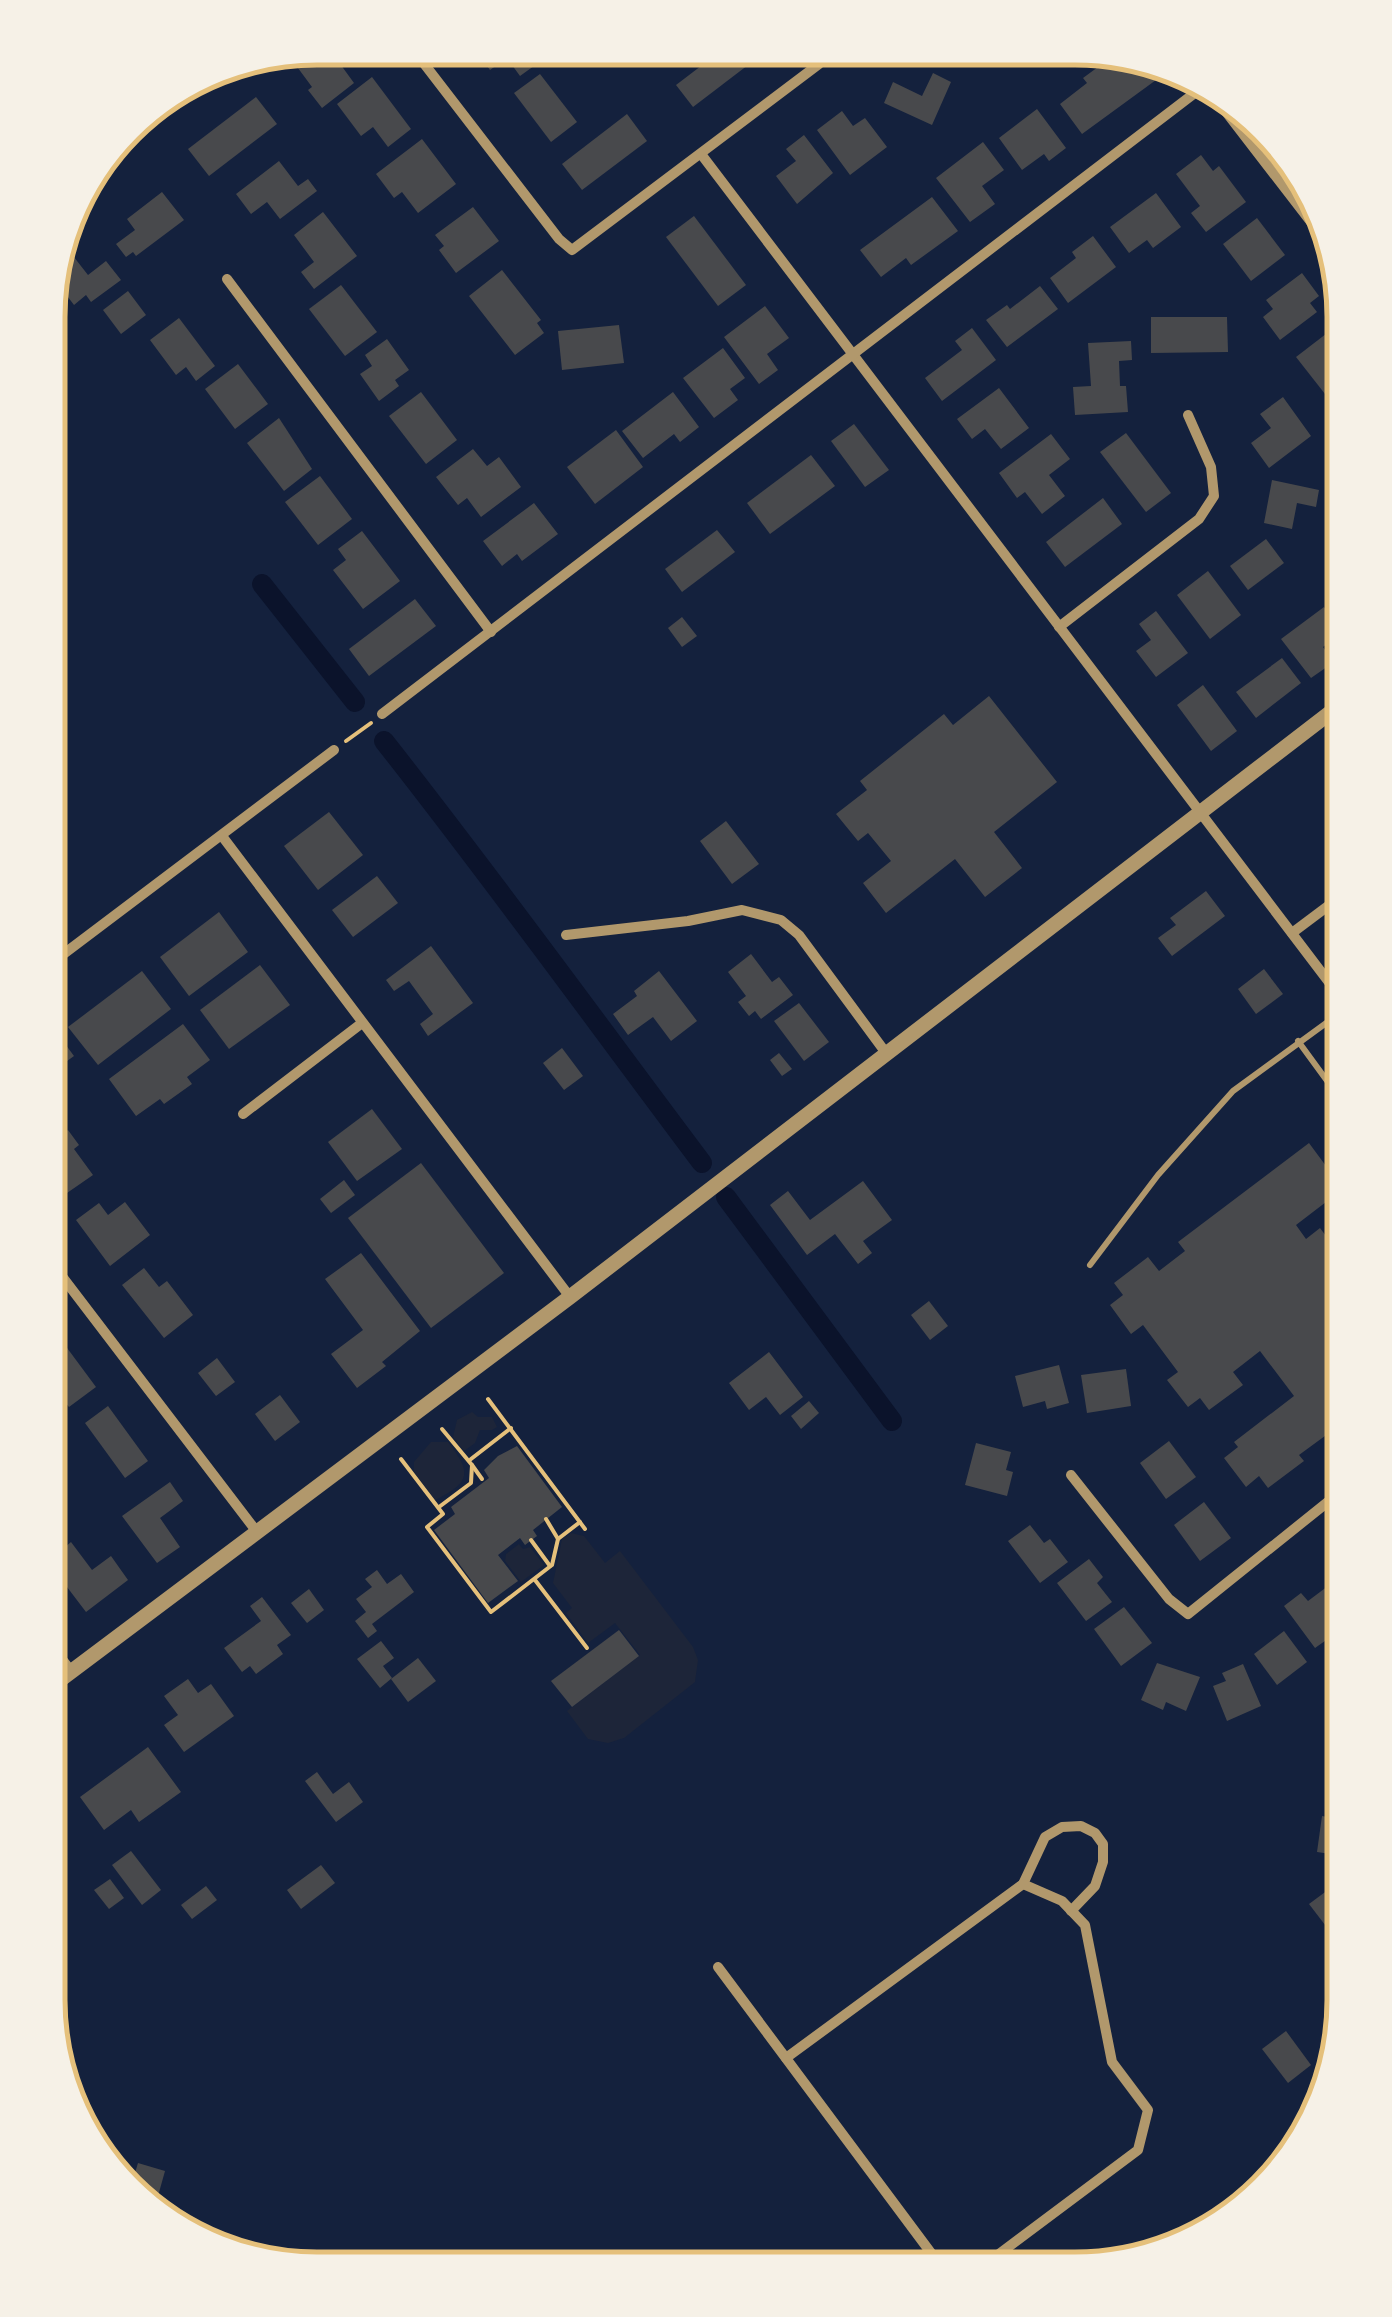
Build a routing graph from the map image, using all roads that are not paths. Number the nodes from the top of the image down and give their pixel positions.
1 (818, 65) edge
2 (426, 66) edge
3 (1192, 94) edge
4 (1234, 122) edge
5 (701, 154) junction
6 (1304, 213) edge
7 (227, 279) dead end
8 (852, 354) junction
9 (1188, 416) dead end
10 (1059, 627) junction
11 (491, 632) junction
12 (382, 714) road end
13 (1327, 715) edge
14 (334, 750) road end
15 (1200, 811) junction
16 (222, 836) junction
17 (1327, 907) edge
18 (1292, 934) junction
19 (566, 935) dead end
20 (65, 953) edge
21 (1327, 982) edge
22 (1327, 1019) edge
23 (362, 1023) junction
24 (1298, 1040) junction
25 (886, 1053) junction
26 (1327, 1080) edge
27 (243, 1114) dead end
28 (1090, 1265) dead end
29 (65, 1280) edge
30 (570, 1297) junction
31 (1072, 1475) dead end
32 (1326, 1504) edge
33 (257, 1532) junction
34 (65, 1664) edge
35 (71, 1672) junction
36 (65, 1676) edge
37 (1022, 1884) junction
38 (1071, 1911) junction
39 (718, 1967) dead end
40 (786, 2058) junction
41 (930, 2252) edge
42 (1002, 2252) edge

1 - 5 street
2 - 5 street
3 - 8 street
4 - 6 street
5 - 8 street
7 - 11 street
8 - 10 street
8 - 11 street
9 - 10 street
10 - 15 street
11 - 12 street
13 - 15 street
14 - 16 street
15 - 18 street
15 - 25 street
16 - 20 street
16 - 23 street
17 - 18 street
18 - 21 street
19 - 25 street
22 - 24 lane
23 - 27 street
23 - 30 street
24 - 26 lane
24 - 28 lane
25 - 30 street
29 - 33 street
30 - 33 street
31 - 32 street
33 - 35 street
34 - 35 street
35 - 36 street
37 - 38 street
37 - 38 street
37 - 40 street
38 - 42 street
39 - 40 street
40 - 41 street

